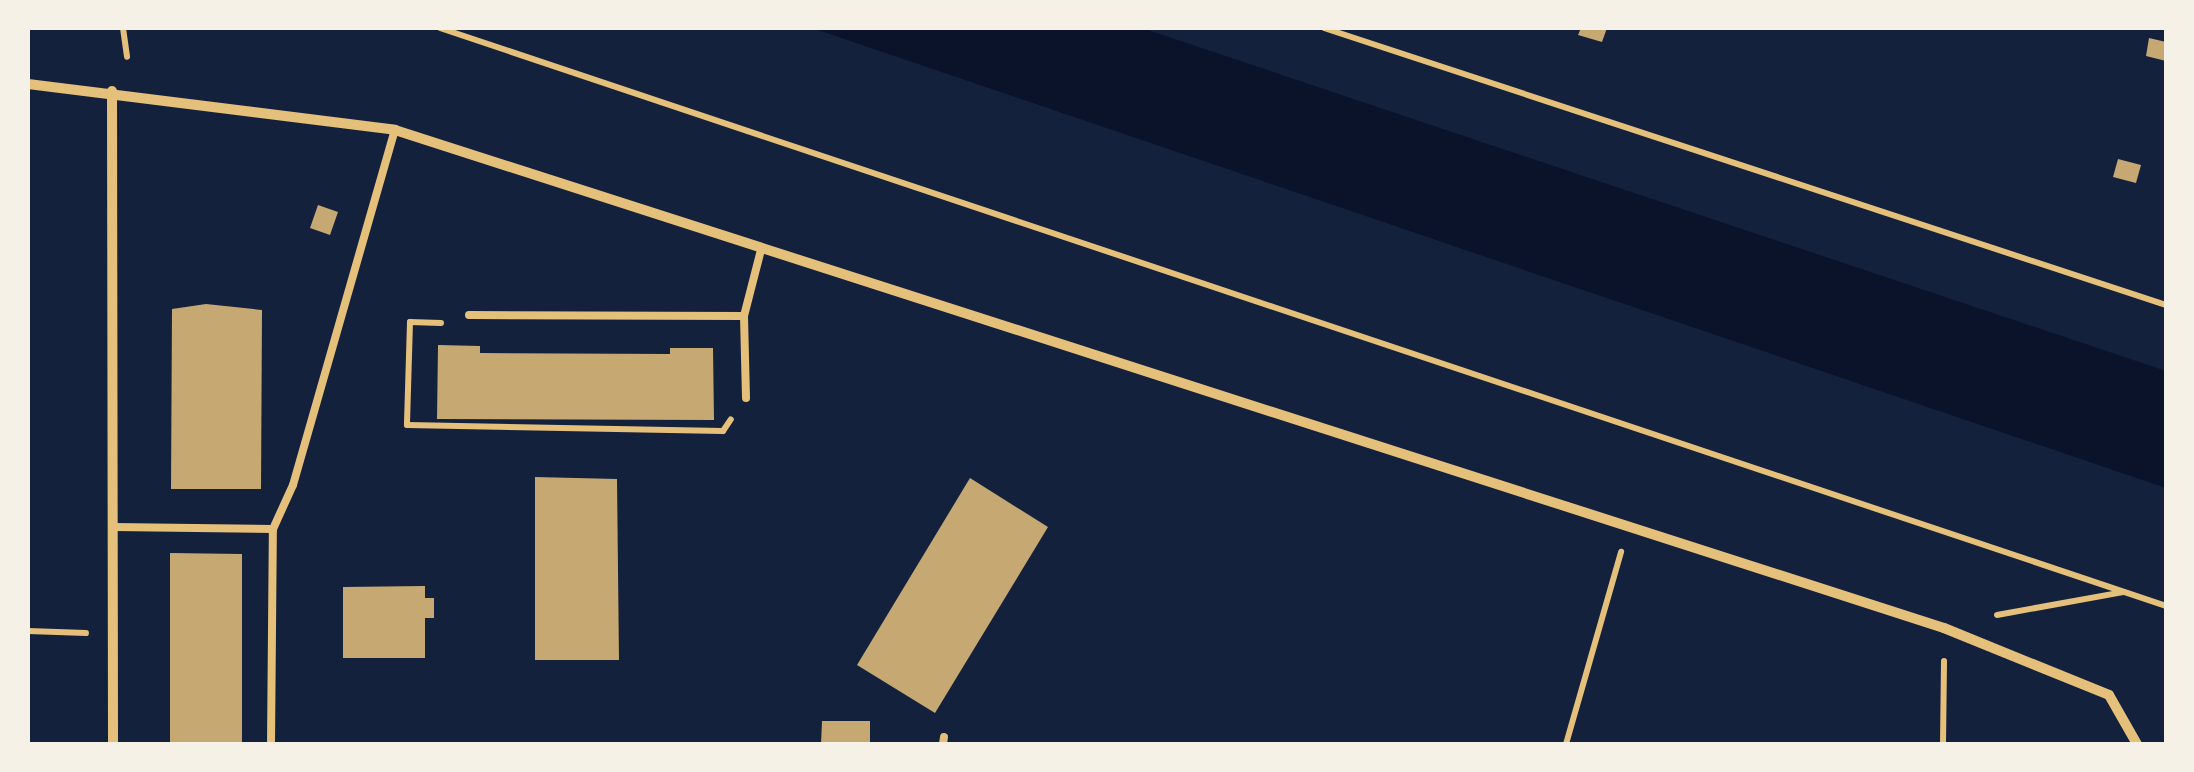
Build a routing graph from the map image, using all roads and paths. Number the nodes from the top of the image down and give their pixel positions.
1 (123, 28) edge
2 (440, 28) edge
3 (1324, 28) edge
4 (127, 58) dead end
5 (28, 84) edge
6 (112, 91) junction
7 (395, 130) junction
8 (761, 250) junction
9 (2166, 305) edge
10 (469, 315) dead end
11 (744, 316) junction
12 (410, 322) dead end
13 (746, 398) joint
14 (1628, 526) junction
15 (113, 527) junction
16 (273, 529) junction
17 (2124, 592) junction
18 (2166, 606) edge
19 (1944, 628) junction
20 (28, 631) edge
21 (113, 634) junction
22 (113, 744) edge
23 (271, 744) edge
24 (1566, 744) edge
25 (1943, 744) edge
26 (2137, 744) edge

1 - 4 path
2 - 17 path
3 - 9 path
5 - 6 street
6 - 7 street
6 - 15 street
7 - 8 street
7 - 16 lane
8 - 11 lane
8 - 14 street
10 - 11 lane
11 - 13 lane
12 - 13 path
14 - 19 street
14 - 24 path
15 - 16 lane
15 - 21 street
16 - 23 lane
17 - 18 path
17 - 19 path
19 - 25 path
19 - 26 street
20 - 21 path
21 - 22 street

